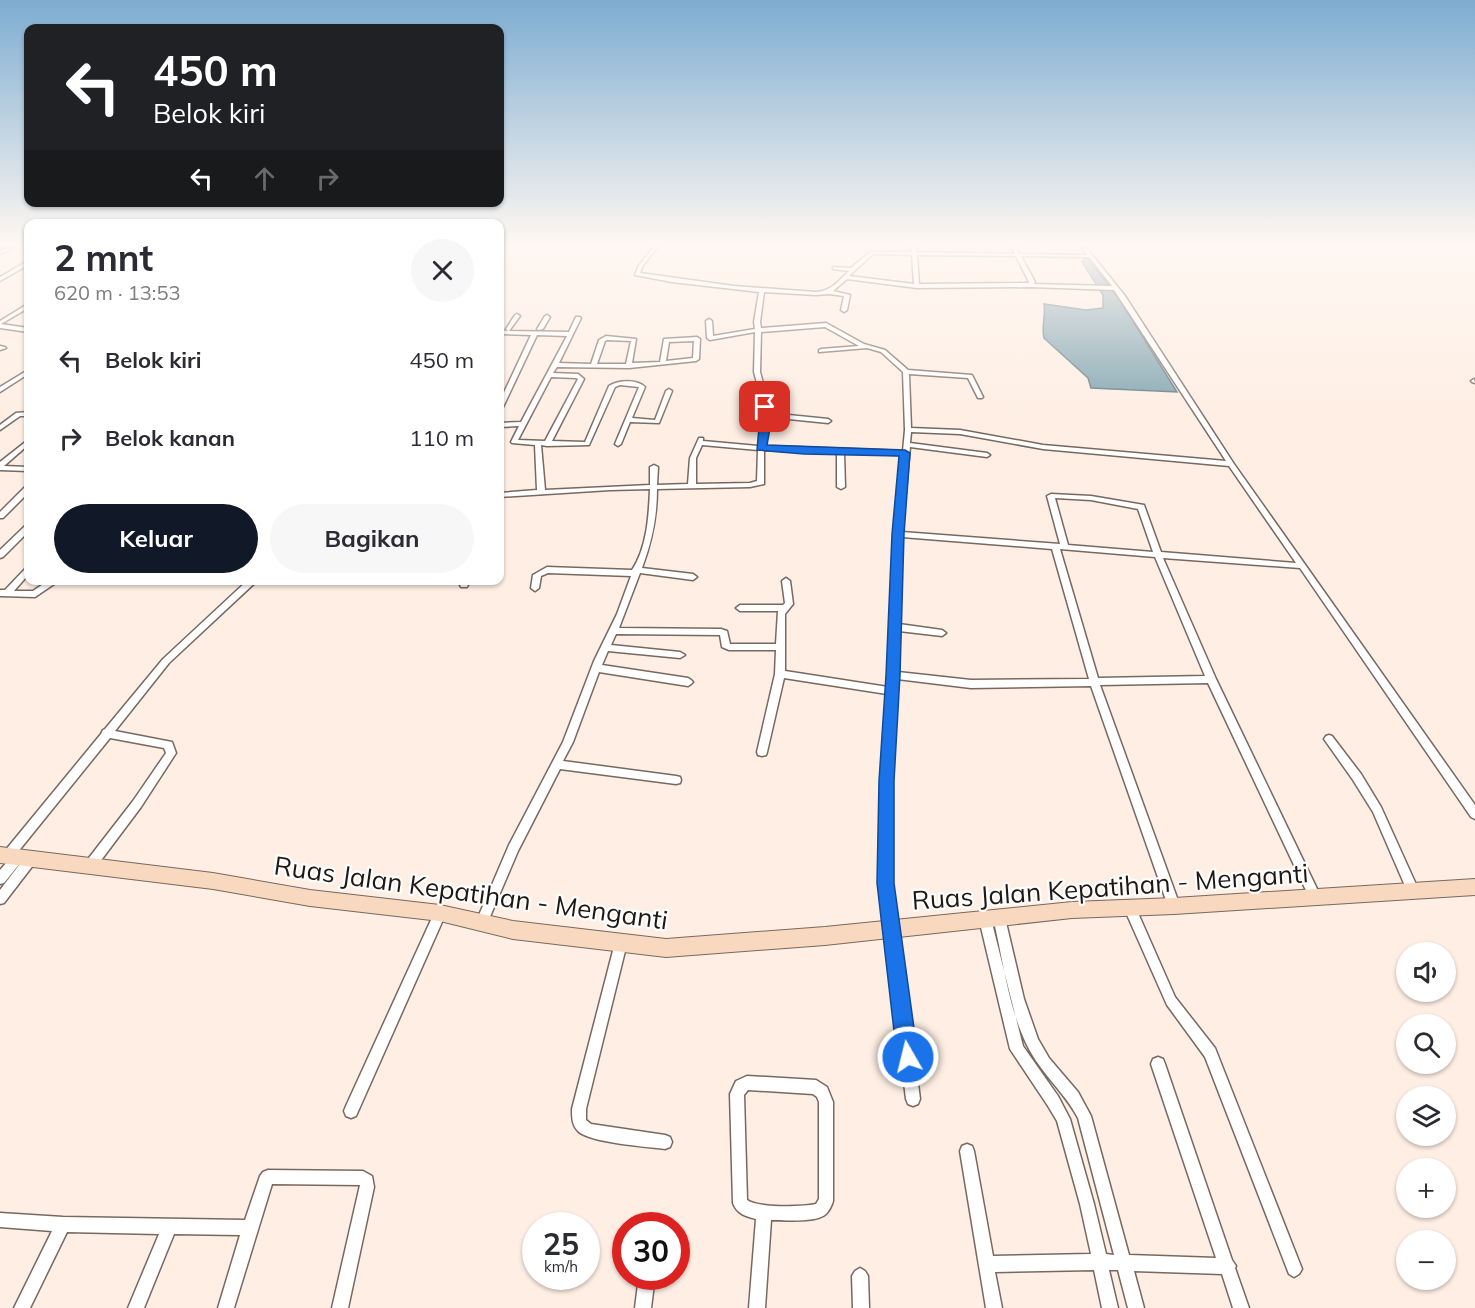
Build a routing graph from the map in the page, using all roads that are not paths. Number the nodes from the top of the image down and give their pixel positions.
1 (759, 307) edge
2 (845, 307) edge
3 (1128, 307) edge
4 (24, 309) edge
5 (844, 310) dead end
6 (517, 316) dead end
7 (547, 317) dead end
8 (578, 318) dead end
9 (709, 321) dead end
10 (0, 325) edge
11 (24, 329) edge
12 (509, 329) junction
13 (504, 330) edge
14 (504, 330) edge
15 (758, 330) junction
16 (538, 331) junction
17 (572, 332) junction
18 (868, 347) junction
19 (821, 351) dead end
20 (663, 362) junction
21 (593, 366) junction
22 (629, 366) junction
23 (552, 370) junction
24 (906, 372) junction
25 (24, 375) edge
26 (0, 390) edge
27 (669, 391) dead end
28 (980, 397) dead end
29 (504, 398) edge
30 (24, 414) edge
31 (765, 415) junction
32 (627, 420) junction
33 (828, 421) dead end
34 (522, 424) junction
35 (504, 425) edge
36 (0, 428) edge
37 (908, 430) junction
38 (542, 444) junction
39 (618, 444) dead end
40 (24, 446) edge
41 (761, 448) junction
42 (906, 448) junction
43 (24, 452) edge
44 (840, 452) junction
45 (987, 455) dead end
46 (1231, 464) junction
47 (654, 467) dead end
48 (2, 469) edge
49 (24, 469) edge
50 (692, 485) junction
51 (654, 487) junction
52 (841, 487) dead end
53 (24, 492) edge
54 (541, 492) junction
55 (504, 495) edge
56 (4, 510) edge
57 (0, 516) edge
58 (24, 532) edge
59 (898, 534) junction
60 (1060, 547) junction
61 (0, 555) edge
62 (1158, 555) junction
63 (1302, 566) junction
64 (636, 572) junction
65 (24, 575) edge
66 (693, 577) dead end
67 (786, 581) dead end
68 (49, 585) edge
69 (248, 585) edge
70 (535, 588) dead end
71 (3, 593) edge
72 (740, 608) dead end
73 (785, 608) junction
74 (895, 627) junction
75 (613, 631) junction
76 (942, 633) dead end
77 (779, 646) junction
78 (606, 648) junction
79 (680, 655) dead end
80 (597, 668) junction
81 (780, 674) junction
82 (893, 675) junction
83 (1211, 679) junction
84 (687, 682) dead end
85 (1095, 683) junction
86 (892, 691) junction
87 (106, 733) junction
88 (1329, 739) dead end
89 (762, 752) dead end
90 (557, 764) junction
91 (676, 780) dead end
92 (1475, 814) edge
93 (14, 857) edge
94 (89, 867) junction
95 (0, 879) edge
96 (1475, 887) edge
97 (1413, 891) junction
98 (1315, 897) junction
99 (0, 899) edge
100 (1174, 906) junction
101 (1130, 908) junction
102 (440, 913) junction
103 (992, 919) junction
104 (482, 922) junction
105 (891, 929) junction
106 (621, 943) junction
107 (1023, 1014) junction
108 (1008, 1015) junction
109 (1158, 1064) dead end
110 (1050, 1067) junction
111 (1031, 1068) junction
112 (913, 1099) dead end
113 (351, 1111) dead end
114 (665, 1142) dead end
115 (967, 1151) dead end
116 (764, 1213) junction
117 (0, 1220) edge
118 (63, 1224) junction
119 (170, 1226) junction
120 (250, 1228) junction
121 (1100, 1262) junction
122 (1124, 1262) junction
123 (988, 1264) junction
124 (1228, 1266) junction
125 (1294, 1269) dead end
126 (860, 1276) dead end
127 (645, 1290) edge
128 (22, 1308) edge
129 (136, 1308) edge
130 (226, 1308) edge
131 (340, 1308) edge
132 (643, 1308) edge
133 (757, 1308) edge
134 (861, 1308) edge
135 (994, 1308) edge
136 (1110, 1308) edge
137 (1136, 1308) edge
138 (1241, 1308) edge

1 - 15 street
2 - 5 street
3 - 46 street
4 - 10 street
6 - 12 street
7 - 16 street
8 - 17 street
9 - 15 street
10 - 11 street
12 - 13 street
12 - 16 street
14 - 16 street
15 - 18 street
15 - 31 street
16 - 17 street
16 - 29 street
17 - 23 street
18 - 19 street
18 - 24 street
20 - 20 street
20 - 22 street
21 - 22 street
21 - 22 street
21 - 23 street
23 - 34 street
23 - 38 street
24 - 28 street
24 - 37 street
25 - 26 street
27 - 32 street
30 - 36 street
31 - 33 street
31 - 41 street
32 - 38 street
32 - 39 street
34 - 35 street
34 - 38 street
37 - 42 street
37 - 46 street
38 - 54 street
40 - 48 street
41 - 44 street
41 - 50 street
41 - 50 street
42 - 44 street
42 - 45 street
42 - 59 street
43 - 48 street
44 - 52 street
46 - 63 street
47 - 51 street
48 - 49 street
50 - 51 street
51 - 54 street
51 - 64 street
53 - 56 street
54 - 55 street
56 - 57 street
58 - 61 street
59 - 60 street
59 - 74 street
60 - 62 street
60 - 62 street
60 - 85 street
62 - 63 street
62 - 83 street
63 - 92 street
64 - 66 street
64 - 70 street
64 - 75 street
65 - 71 street
67 - 73 street
68 - 71 street
69 - 87 street
72 - 73 street
73 - 77 street
74 - 76 street
74 - 82 street
75 - 77 street
75 - 78 street
77 - 81 street
78 - 79 street
78 - 80 street
80 - 84 street
80 - 90 street
81 - 86 street
81 - 89 street
82 - 85 street
82 - 86 street
83 - 85 street
83 - 98 street
85 - 100 street
86 - 105 street
87 - 93 street
87 - 94 street
88 - 97 street
90 - 91 street
90 - 104 street
93 - 94 main road, Ruas Jalan Kepatihan - Menganti
93 - 95 street
93 - 99 street
94 - 102 main road, Ruas Jalan Kepatihan - Menganti
96 - 97 main road, Ruas Jalan Kepatihan - Menganti
97 - 98 main road, Ruas Jalan Kepatihan - Menganti
98 - 100 main road, Ruas Jalan Kepatihan - Menganti
100 - 101 main road, Ruas Jalan Kepatihan - Menganti
101 - 103 main road, Ruas Jalan Kepatihan - Menganti
101 - 125 street
102 - 104 main road, Ruas Jalan Kepatihan - Menganti
102 - 113 street
103 - 105 main road, Ruas Jalan Kepatihan - Menganti
103 - 107 street
103 - 108 street
104 - 106 main road, Ruas Jalan Kepatihan - Menganti
105 - 106 main road, Ruas Jalan Kepatihan - Menganti
105 - 112 street
106 - 114 street
107 - 108 street
107 - 110 street
108 - 111 street
109 - 124 street
110 - 111 street
110 - 122 street
111 - 121 street
115 - 123 street
116 - 116 street
116 - 133 street
117 - 118 street
118 - 119 street
118 - 128 street
119 - 120 street
119 - 129 street
120 - 130 street
120 - 131 street
121 - 122 street
121 - 123 street
121 - 136 street
122 - 124 street
122 - 137 street
123 - 135 street
124 - 138 street
126 - 134 street
127 - 132 street

